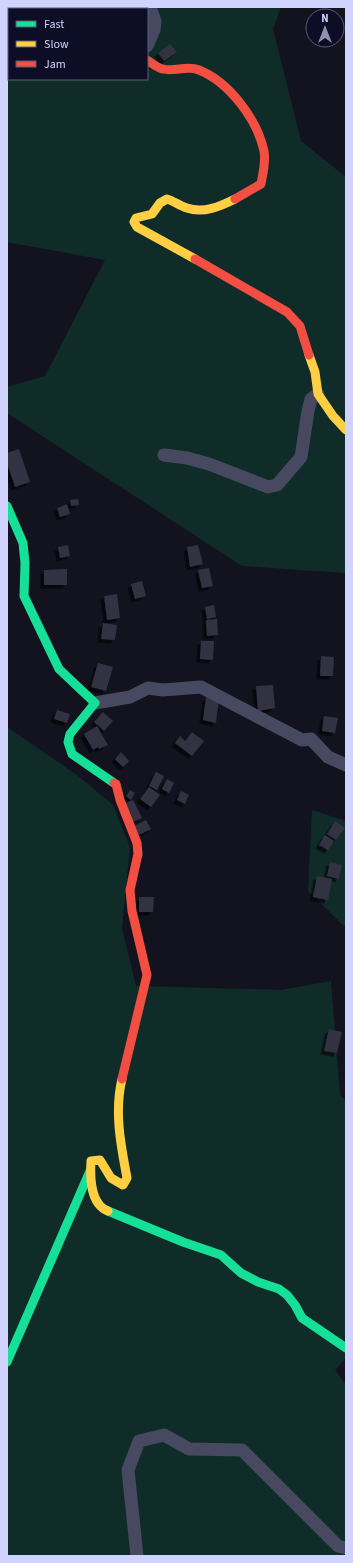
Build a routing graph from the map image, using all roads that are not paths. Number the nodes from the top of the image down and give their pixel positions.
1 (150, 7) edge
2 (148, 44) edge
3 (148, 61) edge
4 (318, 394) junction
5 (346, 430) edge
6 (164, 455) dead end
7 (7, 506) edge
8 (95, 703) junction
9 (346, 765) edge
10 (90, 1171) junction
11 (346, 1348) edge
12 (7, 1362) edge
13 (346, 1548) edge
14 (137, 1556) edge

1 - 2 street
3 - 4 street
4 - 5 street
4 - 6 street
7 - 8 street
8 - 9 street
8 - 10 street
10 - 11 street
10 - 12 street
13 - 14 street

